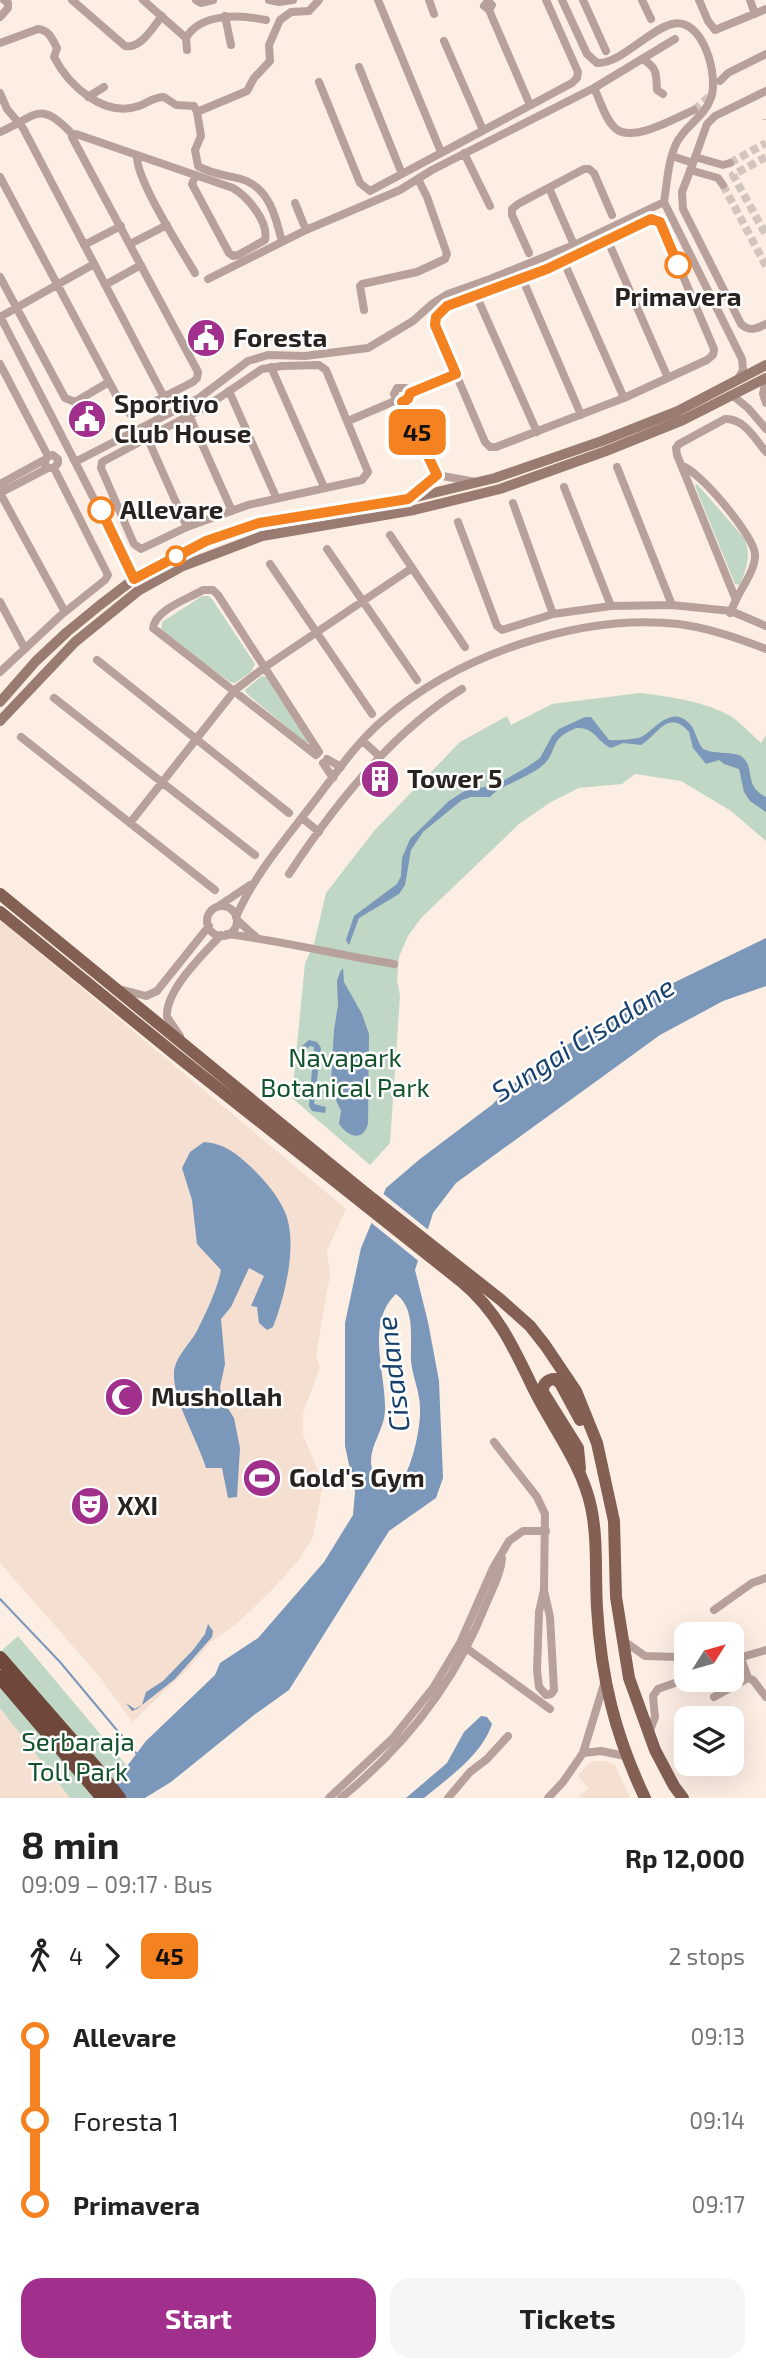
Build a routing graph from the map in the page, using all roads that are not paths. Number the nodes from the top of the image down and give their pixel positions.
1 (4, 0) edge
2 (72, 0) edge
3 (143, 0) edge
4 (196, 0) edge
5 (214, 0) edge
6 (269, 0) edge
7 (293, 0) edge
8 (319, 0) edge
9 (378, 0) edge
10 (429, 0) edge
11 (502, 0) edge
12 (546, 0) edge
13 (562, 0) edge
14 (583, 0) edge
15 (642, 0) edge
16 (699, 0) edge
17 (750, 0) edge
18 (488, 4) edge
19 (766, 9) edge
20 (434, 14) dead end
21 (755, 14) junction
22 (163, 16) junction
23 (225, 16) junction
24 (0, 17) edge
25 (651, 19) dead end
26 (266, 20) dead end
27 (186, 38) junction
28 (675, 39) dead end
29 (444, 41) dead end
30 (0, 43) edge
31 (231, 45) dead end
32 (187, 50) dead end
33 (606, 51) dead end
34 (766, 54) edge
35 (642, 59) junction
36 (359, 67) dead end
37 (720, 80) dead end
38 (319, 82) dead end
39 (104, 86) dead end
40 (594, 88) junction
41 (766, 90) edge
42 (0, 93) edge
43 (663, 94) dead end
44 (88, 97) junction
45 (530, 105) junction
46 (694, 110) tunnel mouth
47 (197, 112) junction
48 (19, 124) junction
49 (483, 130) junction
50 (0, 132) edge
51 (73, 135) junction
52 (441, 152) junction
53 (464, 153) junction
54 (137, 155) junction
55 (672, 156) junction
56 (730, 163) tunnel mouth
57 (693, 164) junction
58 (402, 174) junction
59 (196, 175) junction
60 (0, 177) edge
61 (418, 179) junction
62 (723, 185) tunnel mouth
63 (549, 188) junction
64 (664, 202) junction
65 (295, 203) dead end
66 (490, 206) dead end
67 (612, 215) dead end
68 (167, 225) junction
69 (121, 226) junction
70 (306, 230) junction
71 (608, 241) junction
72 (282, 242) junction
73 (130, 244) junction
74 (84, 245) junction
75 (574, 245) junction
76 (528, 253) dead end
77 (564, 262) junction
78 (94, 264) junction
79 (141, 265) junction
80 (195, 273) dead end
81 (0, 277) edge
82 (522, 278) junction
83 (208, 279) dead end
84 (58, 285) junction
85 (105, 285) junction
86 (476, 295) junction
87 (16, 309) junction
88 (364, 310) dead end
89 (0, 316) edge
90 (766, 324) edge
91 (742, 359) junction
92 (0, 364) edge
93 (765, 366) edge
94 (271, 367) junction
95 (456, 374) junction
96 (668, 378) junction
97 (766, 378) edge
98 (738, 380) junction
99 (109, 382) junction
100 (229, 391) junction
101 (410, 393) junction
102 (732, 395) junction
103 (164, 397) junction
104 (624, 398) junction
105 (400, 401) junction
106 (766, 403) edge
107 (189, 415) junction
108 (582, 415) junction
109 (348, 421) junction
110 (766, 429) edge
111 (537, 432) junction
112 (147, 437) junction
113 (604, 446) junction
114 (70, 450) junction
115 (766, 452) edge
116 (77, 461) junction
117 (49, 463) junction
118 (682, 466) junction
119 (617, 467) dead end
120 (437, 475) junction
121 (479, 482) junction
122 (0, 484) edge
123 (564, 486) dead end
124 (324, 487) junction
125 (0, 493) edge
126 (276, 497) junction
127 (408, 499) junction
128 (513, 503) dead end
129 (232, 511) junction
130 (259, 523) junction
131 (458, 523) dead end
132 (187, 527) junction
133 (390, 534) dead end
134 (262, 536) junction
135 (327, 550) dead end
136 (270, 564) dead end
137 (412, 568) junction
138 (134, 579) junction
139 (736, 600) junction
140 (363, 601) junction
141 (0, 602) edge
142 (672, 605) junction
143 (611, 606) junction
144 (65, 612) junction
145 (730, 613) junction
146 (553, 614) junction
147 (766, 626) edge
148 (317, 632) junction
149 (465, 647) dead end
150 (25, 649) junction
151 (766, 649) edge
152 (97, 660) dead end
153 (265, 667) junction
154 (0, 672) edge
155 (417, 680) dead end
156 (463, 689) dead end
157 (234, 690) junction
158 (54, 698) dead end
159 (0, 702) edge
160 (372, 714) dead end
161 (0, 721) edge
162 (20, 737) dead end
163 (195, 740) junction
164 (363, 741) junction
165 (380, 757) junction
166 (341, 767) junction
167 (333, 778) junction
168 (162, 782) junction
169 (289, 813) dead end
170 (302, 818) junction
171 (130, 823) junction
172 (319, 832) junction
173 (255, 855) dead end
174 (289, 874) dead end
175 (252, 883) junction
176 (215, 890) dead end
177 (0, 894) edge
178 (216, 907) junction
179 (0, 912) edge
180 (237, 918) junction
181 (209, 926) junction
182 (224, 935) junction
183 (256, 937) junction
184 (188, 953) junction
185 (198, 961) junction
186 (394, 964) dead end
187 (174, 970) junction
188 (184, 978) junction
189 (108, 982) junction
190 (198, 1056) junction
191 (264, 1118) junction
192 (455, 1269) junction
193 (494, 1441) dead end
194 (580, 1473) junction
195 (607, 1495) junction
196 (546, 1531) junction
197 (766, 1578) edge
198 (544, 1590) junction
199 (714, 1610) dead end
200 (621, 1639) junction
201 (463, 1645) junction
202 (766, 1650) edge
203 (674, 1657) edge
204 (744, 1657) edge
205 (0, 1658) edge
206 (744, 1672) edge
207 (0, 1677) edge
208 (748, 1678) junction
209 (605, 1683) junction
210 (674, 1683) edge
211 (714, 1697) dead end
212 (766, 1697) edge
213 (550, 1709) dead end
214 (648, 1734) junction
215 (508, 1736) dead end
216 (583, 1753) junction
217 (625, 1756) junction
218 (678, 1794) edge
219 (336, 1797) edge
220 (103, 1798) edge
221 (119, 1798) edge
222 (448, 1798) edge
223 (548, 1798) edge
224 (645, 1798) edge

1 - 24 street
2 - 22 street
3 - 22 street
4 - 5 street
6 - 7 street
8 - 47 street
9 - 52 street
10 - 20 street
11 - 18 street
12 - 45 street
13 - 55 street
14 - 33 street
15 - 25 street
16 - 21 street
17 - 21 street
18 - 45 street
19 - 21 street
22 - 27 street
23 - 26 street
23 - 27 street
23 - 31 street
27 - 32 street
28 - 35 street
29 - 49 street
30 - 44 street
34 - 37 street
35 - 40 street
35 - 43 street
36 - 58 street
38 - 58 street
39 - 44 street
40 - 46 street
40 - 53 street
41 - 57 street
42 - 48 street
44 - 47 street
45 - 49 street
47 - 72 street
48 - 50 street
48 - 51 street
48 - 74 street
49 - 52 street
51 - 54 street
51 - 69 street
52 - 58 street
53 - 61 street
53 - 66 street
54 - 59 street
54 - 68 street
55 - 57 street
55 - 64 street
56 - 57 street
57 - 62 street
57 - 90 street
59 - 59 street
60 - 84 street
61 - 70 street
61 - 88 street
63 - 67 street
63 - 75 street
63 - 76 street
64 - 75 street
64 - 91 street
65 - 70 street
68 - 73 street
68 - 80 street
69 - 73 street
69 - 74 street
70 - 72 street
71 - 77 street
71 - 96 street
71 - 96 street
72 - 83 street
73 - 79 street
74 - 78 street
75 - 116 street
77 - 82 street
77 - 104 street
78 - 84 street
78 - 85 street
79 - 85 street
79 - 103 street
81 - 87 street
82 - 86 street
82 - 108 street
84 - 87 street
84 - 99 street
85 - 103 street
86 - 95 street
86 - 111 street
87 - 89 street
87 - 99 street
89 - 114 street
91 - 93 street
91 - 98 street
92 - 117 street
93 - 98 main road
94 - 100 street
94 - 109 street
94 - 124 street
95 - 101 street
95 - 111 street
96 - 104 street
97 - 102 main road
97 - 106 street
98 - 113 main road
99 - 103 street
100 - 107 street
100 - 126 street
101 - 105 street
101 - 105 street
102 - 110 street
102 - 113 main road
104 - 108 street
105 - 109 street
105 - 120 street
107 - 112 street
107 - 129 street
108 - 111 street
109 - 124 street
112 - 132 street
112 - 132 street
113 - 121 main road
113 - 134 main road
114 - 116 street
114 - 117 street
115 - 118 street
116 - 138 street
117 - 122 street
117 - 125 street
117 - 144 street
118 - 139 street
118 - 139 street
119 - 142 street
120 - 121 street
120 - 127 street
121 - 127 main road
123 - 143 street
124 - 126 street
125 - 144 street
126 - 129 street
127 - 130 main road
128 - 146 street
129 - 132 street
130 - 134 main road
130 - 138 main road
131 - 146 street
133 - 137 street
134 - 161 main road
135 - 140 street
136 - 148 street
137 - 140 street
137 - 149 street
138 - 159 main road
139 - 145 street
140 - 148 street
140 - 155 street
141 - 150 street
142 - 143 street
142 - 145 street
143 - 146 street
144 - 150 street
145 - 147 street
148 - 153 street
148 - 160 street
150 - 154 street
151 - 164 street
152 - 163 street
153 - 157 street
153 - 157 street
153 - 157 street
156 - 165 street
157 - 163 street
158 - 168 street
162 - 171 street
163 - 168 street
163 - 169 street
164 - 165 street
164 - 166 street
165 - 172 street
166 - 167 street
166 - 167 street
167 - 170 street
168 - 171 street
168 - 173 street
170 - 172 street
170 - 175 street
171 - 176 street
172 - 174 street
175 - 178 street
175 - 180 street
177 - 189 main road
178 - 180 street
178 - 181 street
179 - 191 main road
180 - 182 street
180 - 183 street
181 - 182 street
181 - 184 street
182 - 183 street
182 - 185 street
183 - 186 street
184 - 185 street
184 - 187 street
185 - 188 street
187 - 188 street
187 - 189 street
188 - 190 street
189 - 190 main road
190 - 191 main road
191 - 192 main road
192 - 194 main road
192 - 195 main road
193 - 196 street
194 - 195 main road
194 - 209 main road
195 - 200 main road
196 - 198 street
196 - 201 street
197 - 199 street
198 - 198 street
200 - 203 street
200 - 214 main road
201 - 213 street
201 - 219 street
202 - 204 street
205 - 221 highway
206 - 208 street
207 - 220 highway
208 - 211 street
208 - 212 street
209 - 216 street
209 - 217 main road
210 - 214 street
214 - 218 main road
215 - 222 street
216 - 217 street
216 - 223 street
217 - 224 main road

